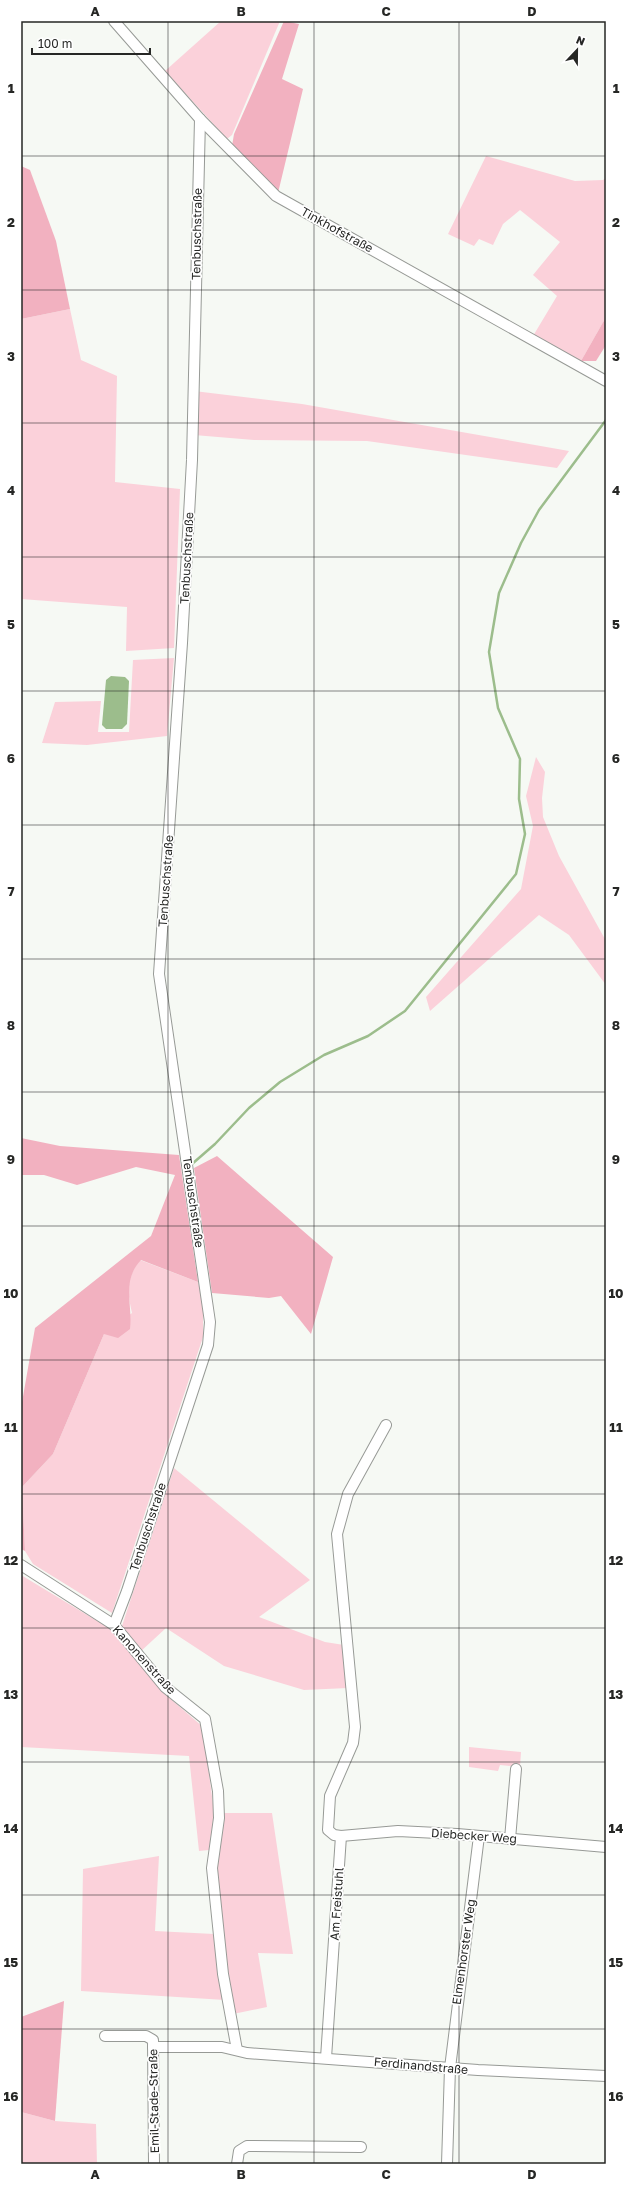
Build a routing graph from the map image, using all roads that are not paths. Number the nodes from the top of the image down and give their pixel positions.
1 (114, 21) edge
2 (200, 119) junction
3 (606, 381) edge
4 (386, 1425) dead end
5 (21, 1565) edge
6 (114, 1625) junction
7 (516, 1769) dead end
8 (341, 1836) junction
9 (479, 1836) junction
10 (510, 1838) junction
11 (606, 1847) edge
12 (105, 2036) dead end
13 (153, 2048) junction
14 (237, 2050) junction
15 (326, 2058) junction
16 (450, 2068) junction
17 (606, 2076) edge
18 (361, 2147) dead end
19 (154, 2164) edge
20 (237, 2164) edge
21 (447, 2164) edge

1 - 2 street, Tinkhofstraße
2 - 3 street, Tinkhofstraße
2 - 6 street, Tenbuschstraße
4 - 8 street
5 - 6 street, Kanonenstraße
6 - 14 street, Kanonenstraße
7 - 10 street
8 - 9 street, Diebecker Weg
8 - 15 street, Am Freistuhl
9 - 10 street, Diebecker Weg
9 - 16 street, Elmenhorster Weg
10 - 11 street, Diebecker Weg
12 - 13 street, Emil-Stade-Straße
13 - 14 street, Ferdinandstraße
13 - 19 street, Emil-Stade-Straße
14 - 15 street, Ferdinandstraße
15 - 16 street, Ferdinandstraße
16 - 17 street, Ferdinandstraße
16 - 21 street, Elmenhorster Weg
18 - 20 street

